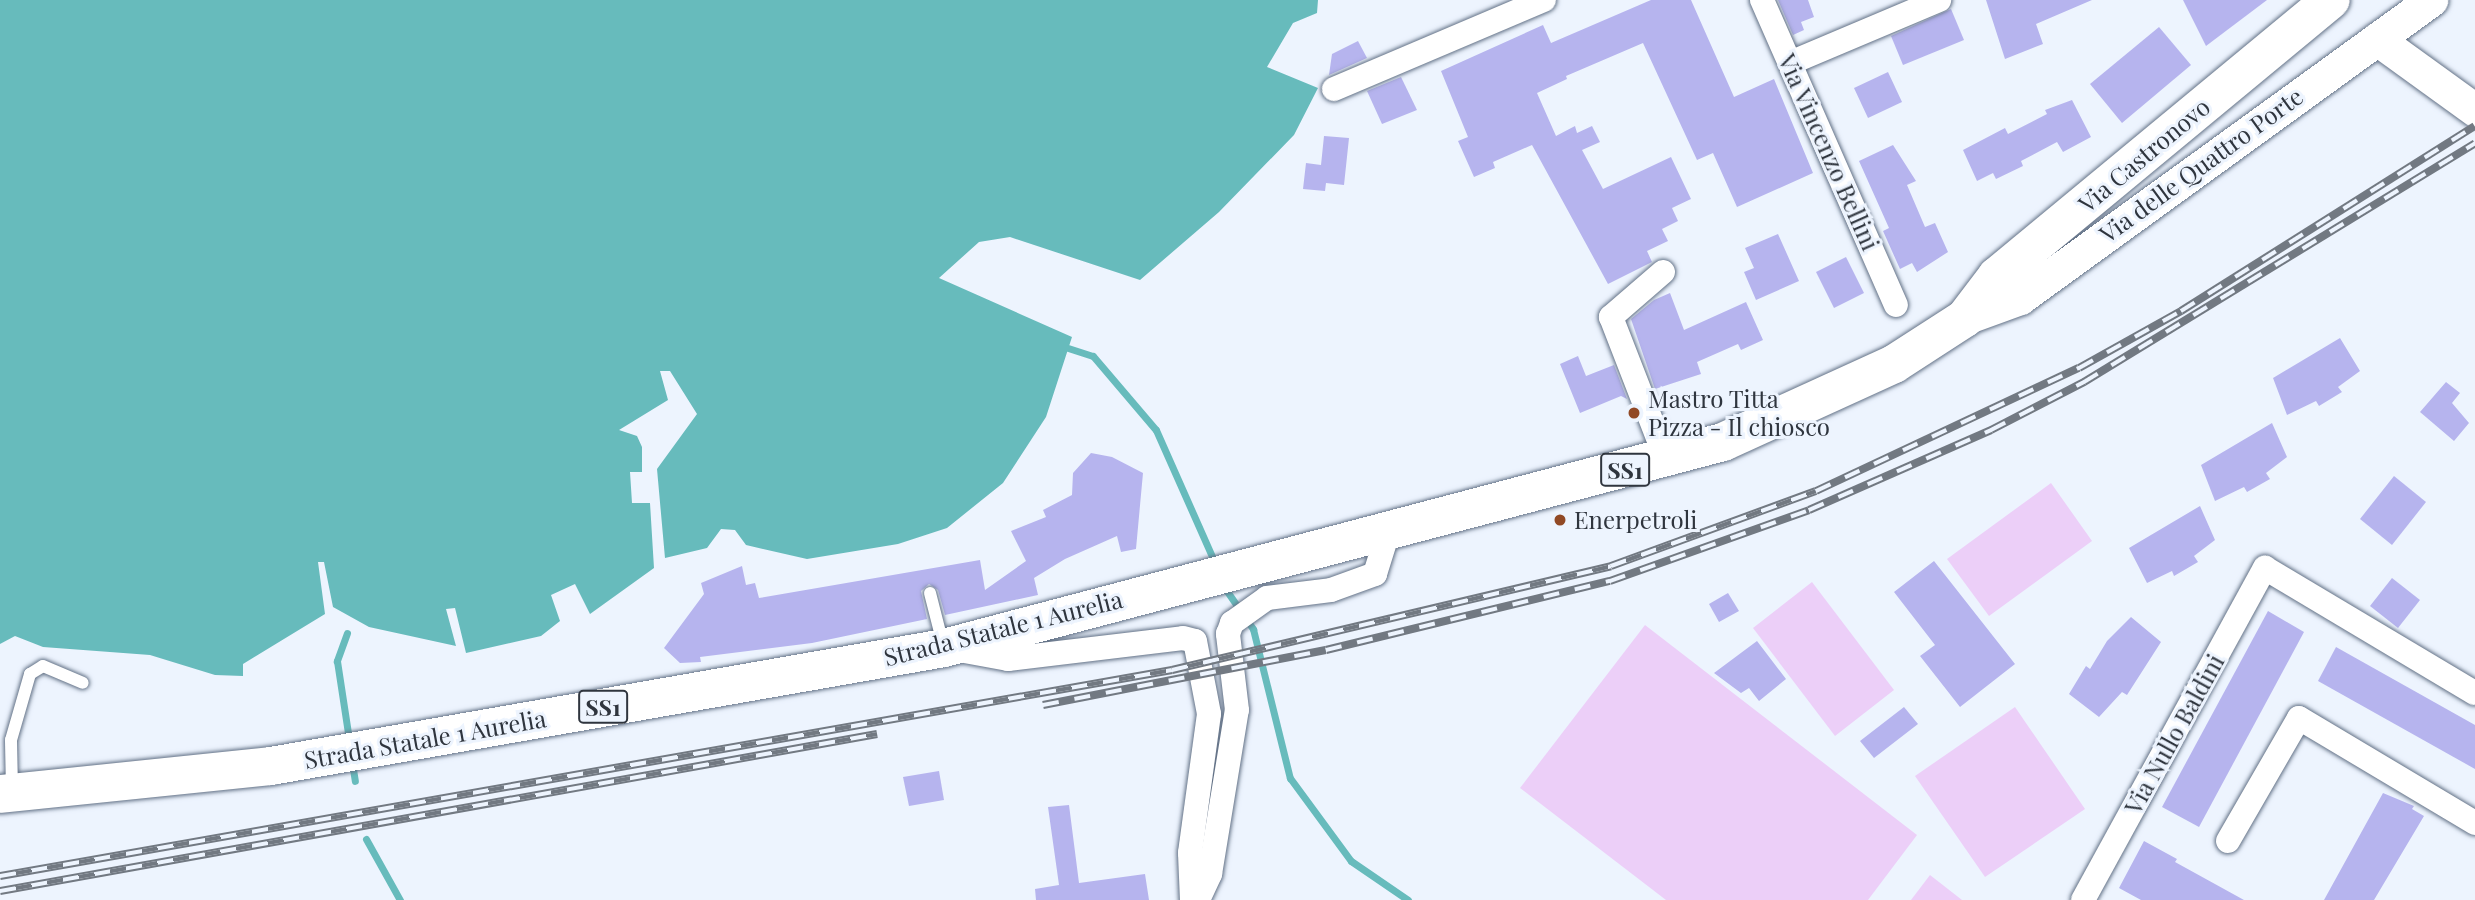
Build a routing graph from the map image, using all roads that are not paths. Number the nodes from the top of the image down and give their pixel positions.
1 (1544, 0) edge
2 (1762, 0) edge
3 (1939, 0) edge
4 (2331, 0) edge
5 (2431, 0) edge
6 (2377, 38) junction
7 (1790, 63) junction
8 (1334, 89) dead end
9 (2475, 110) edge
10 (1663, 272) dead end
11 (1896, 305) dead end
12 (1965, 318) junction
13 (1666, 459) junction
14 (1269, 578) junction
15 (930, 593) dead end
16 (944, 648) junction
17 (83, 683) dead end
18 (2474, 694) edge
19 (6, 793) edge
20 (2475, 823) edge
21 (2228, 841) dead end
22 (1192, 900) edge
23 (1198, 900) edge
24 (2082, 900) edge

1 - 8 street
2 - 7 street, Via Vincenzo Bellini
3 - 7 street
4 - 12 main road, Via Castronovo
5 - 6 main road, Via delle Quattro Porte
6 - 9 main road
6 - 12 main road, Via delle Quattro Porte
7 - 11 street, Via Vincenzo Bellini
10 - 13 street
12 - 13 main road, Strada Statale 1 Aurelia / SS1
13 - 14 main road, Strada Statale 1 Aurelia / SS1
14 - 16 main road, Strada Statale 1 Aurelia / SS1
14 - 23 street
15 - 16 lane
16 - 19 main road, Strada Statale 1 Aurelia / SS1
16 - 22 street
17 - 19 lane
18 - 24 street, Via Nullo Baldini
20 - 21 street

